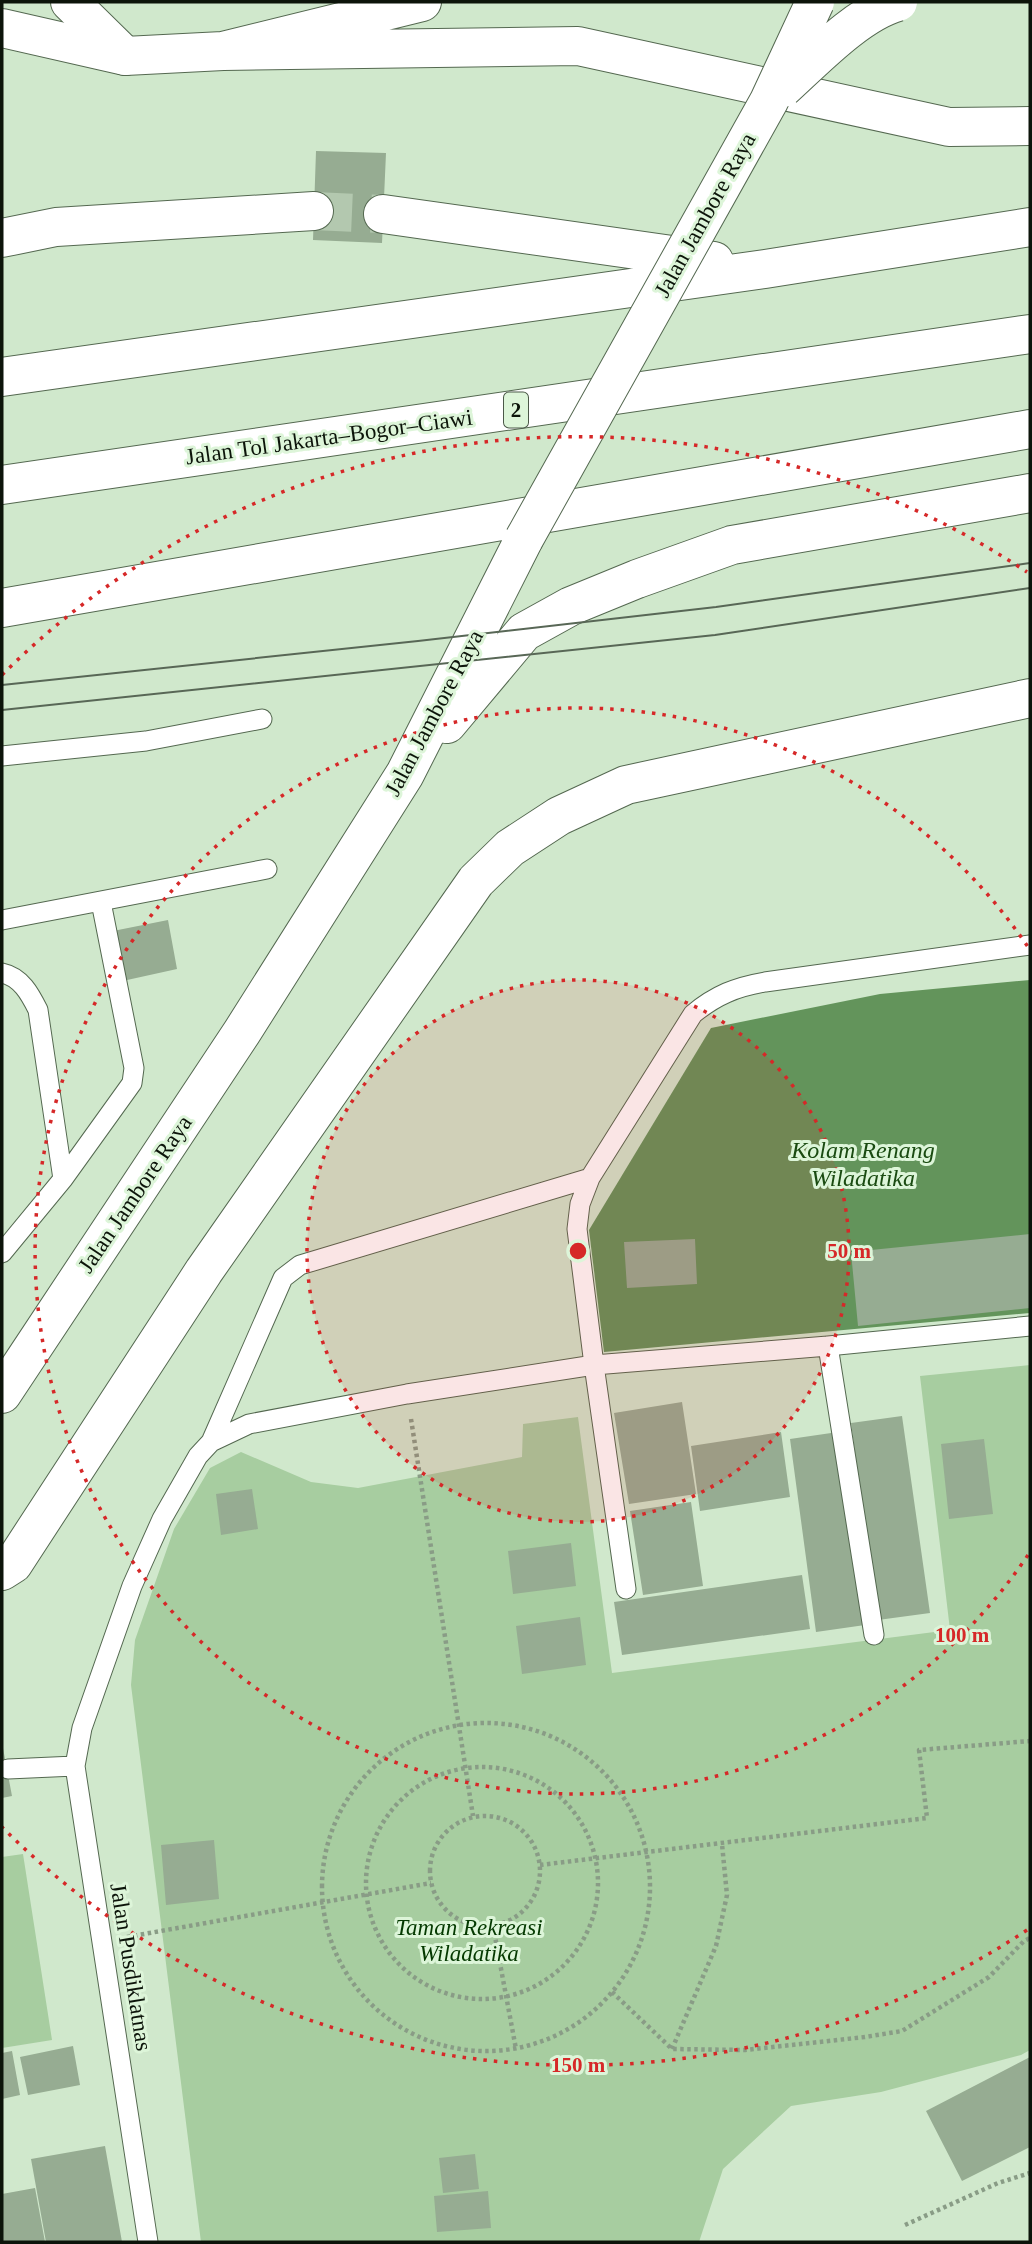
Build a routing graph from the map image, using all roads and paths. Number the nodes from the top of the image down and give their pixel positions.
1 (70, 2) edge
2 (422, 2) edge
3 (815, 2) edge
4 (898, 2) edge
5 (2, 28) edge
6 (223, 51) junction
7 (125, 56) junction
8 (769, 101) junction
9 (1030, 126) edge
10 (314, 211) tunnel mouth
11 (383, 215) tunnel mouth
12 (1030, 228) edge
13 (2, 238) edge
14 (765, 269) junction
15 (1030, 334) edge
16 (2, 377) edge
17 (1030, 429) edge
18 (2, 485) edge
19 (1030, 493) edge
20 (2, 608) edge
21 (1030, 698) edge
22 (262, 719) dead end
23 (2, 756) edge
24 (405, 774) junction
25 (267, 869) dead end
26 (101, 902) junction
27 (2, 920) edge
28 (1030, 945) edge
29 (2, 974) edge
30 (590, 1178) junction
31 (63, 1179) junction
32 (2, 1253) edge
33 (1030, 1326) edge
34 (828, 1346) junction
35 (594, 1365) junction
36 (2, 1394) edge
37 (407, 1394) junction
38 (211, 1442) junction
39 (2, 1571) edge
40 (626, 1589) dead end
41 (874, 1635) dead end
42 (459, 1724) junction
43 (1030, 1741) edge
44 (75, 1766) junction
45 (465, 1767) junction
46 (8, 1769) dead end
47 (474, 1816) junction
48 (722, 1844) junction
49 (646, 1854) junction
50 (596, 1859) junction
51 (540, 1865) junction
52 (431, 1883) junction
53 (366, 1894) junction
54 (323, 1902) junction
55 (493, 1926) junction
56 (1030, 1938) edge
57 (102, 1942) junction
58 (612, 1992) junction
59 (506, 1997) junction
60 (516, 2049) junction
61 (672, 2049) junction
62 (1030, 2173) edge
63 (905, 2225) dead end
64 (148, 2242) edge

1 - 7 main road
2 - 6 main road
3 - 8 main road, Jalan Jambore Raya, bridge
4 - 8 main road, bridge
5 - 7 main road
6 - 7 main road
6 - 9 main road
8 - 24 main road, Jalan Jambore Raya, bridge
10 - 13 main road
11 - 14 main road
12 - 14 main road
14 - 16 main road
15 - 18 main road, Jalan Tol Jakarta–Bogor–Ciawi / 2
17 - 20 main road
19 - 24 main road
21 - 39 main road
22 - 23 lane
24 - 36 main road, Jalan Jambore Raya
25 - 26 lane
26 - 27 lane
26 - 31 lane
28 - 30 lane
29 - 31 lane
30 - 35 lane
30 - 38 lane
31 - 32 lane
33 - 34 lane
34 - 35 lane
34 - 41 lane
35 - 37 lane
35 - 40 lane
37 - 38 lane
37 - 42 path
38 - 44 lane, Jalan Pusdiklatnas
42 - 45 path
42 - 49 path
42 - 54 path
43 - 48 path
44 - 46 lane
44 - 57 lane, Jalan Pusdiklatnas
45 - 47 path
45 - 50 path
45 - 53 path
47 - 51 path
47 - 52 path
48 - 49 path
48 - 61 path
49 - 50 path
49 - 58 path
50 - 51 path
50 - 59 path
51 - 55 path
52 - 53 path
52 - 55 path
53 - 54 path
53 - 59 path
54 - 57 path
54 - 60 path
55 - 59 path
56 - 61 path
57 - 64 lane, Jalan Pusdiklatnas
58 - 60 path
58 - 61 path
59 - 60 path
62 - 63 path

